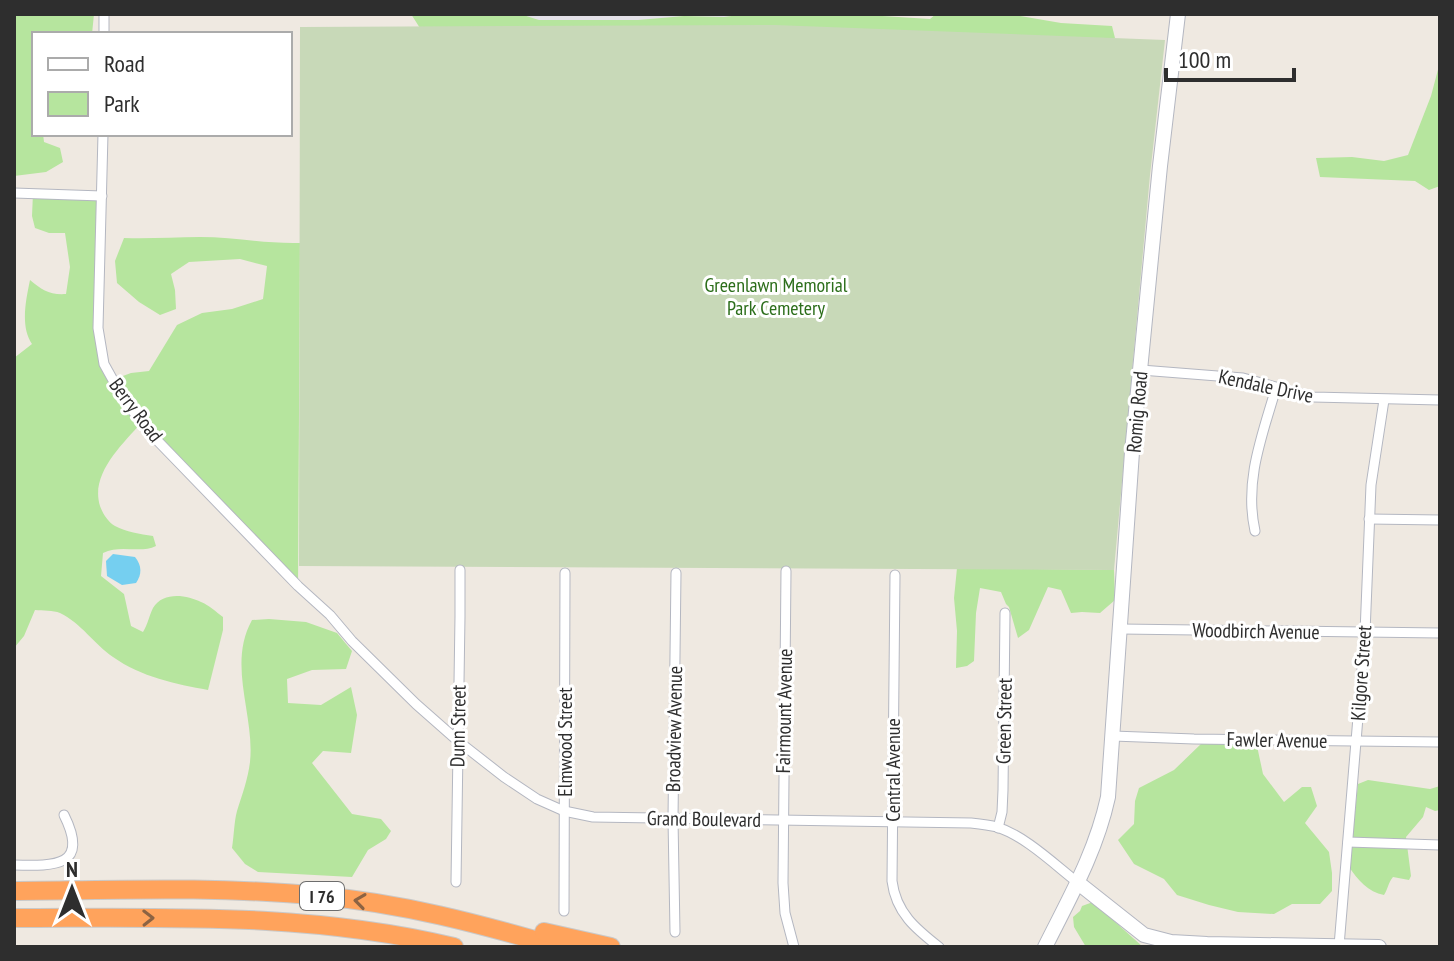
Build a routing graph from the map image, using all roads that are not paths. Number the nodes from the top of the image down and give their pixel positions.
1 (1178, 14) edge
2 (103, 136) edge
3 (14, 193) edge
4 (102, 196) junction
5 (1141, 370) junction
6 (1276, 388) junction
7 (1384, 400) junction
8 (1440, 400) edge
9 (1369, 519) junction
10 (1440, 520) edge
11 (1255, 531) dead end
12 (460, 570) dead end
13 (786, 571) dead end
14 (565, 573) dead end
15 (676, 573) dead end
16 (895, 575) dead end
17 (298, 586) joint
18 (1005, 613) dead end
19 (1121, 629) junction
20 (1365, 633) junction
21 (1440, 633) edge
22 (1113, 736) junction
23 (458, 741) junction
24 (1356, 741) junction
25 (1440, 742) edge
26 (564, 811) junction
27 (64, 815) dead end
28 (673, 819) junction
29 (783, 820) junction
30 (893, 822) junction
31 (998, 828) junction
32 (1348, 842) junction
33 (1440, 845) edge
34 (14, 865) edge
35 (456, 882) dead end
36 (1077, 882) junction
37 (14, 891) edge
38 (564, 911) dead end
39 (436, 914) junction
40 (14, 918) edge
41 (675, 932) dead end
42 (1144, 935) junction
43 (1290, 946) edge
44 (1339, 946) edge
45 (454, 947) edge
46 (559, 947) edge
47 (611, 947) edge
48 (794, 947) edge
49 (939, 947) edge
50 (1045, 947) edge
51 (1154, 947) edge
52 (1379, 947) edge

1 - 5 street, Romig Road
2 - 4 street, Berry Road
3 - 4 street
4 - 17 street, Berry Road
5 - 6 street, Kendale Drive
5 - 19 street, Romig Road
6 - 7 street, Kendale Drive
6 - 11 street
7 - 8 street, Kendale Drive
7 - 9 street, Kilgore Street
9 - 10 street
9 - 20 street, Kilgore Street
12 - 23 street, Dunn Street
13 - 29 street, Fairmount Avenue
14 - 26 street, Elmwood Street
15 - 28 street, Broadview Avenue
16 - 30 street, Central Avenue
17 - 23 street, Grand Boulevard
18 - 31 street, Green Street
19 - 20 street, Woodbirch Avenue
19 - 22 street, Romig Road
20 - 21 street, Woodbirch Avenue
20 - 24 street, Kilgore Street
22 - 24 street, Fawler Avenue
22 - 36 street, Romig Road
23 - 26 street, Grand Boulevard
23 - 35 street, Dunn Street
24 - 25 street, Fawler Avenue
24 - 32 street, Kilgore Street
26 - 28 street, Grand Boulevard
26 - 38 street, Elmwood Street
27 - 34 street
28 - 29 street, Grand Boulevard
28 - 41 street, Broadview Avenue
29 - 30 street, Grand Boulevard
29 - 48 street, Fairmount Avenue
30 - 31 street, Grand Boulevard
30 - 49 street, Central Avenue
31 - 36 street, Grand Boulevard
32 - 33 street
32 - 44 street, Kilgore Street
36 - 42 street, Grand Boulevard
36 - 50 street, Romig Road
39 -> 37 highway, I 76
39 - 46 highway, I 76
39 - 47 highway
40 -> 45 highway, I 76
42 - 43 street
42 - 51 street, Grand Boulevard
43 - 44 street
44 - 52 street

